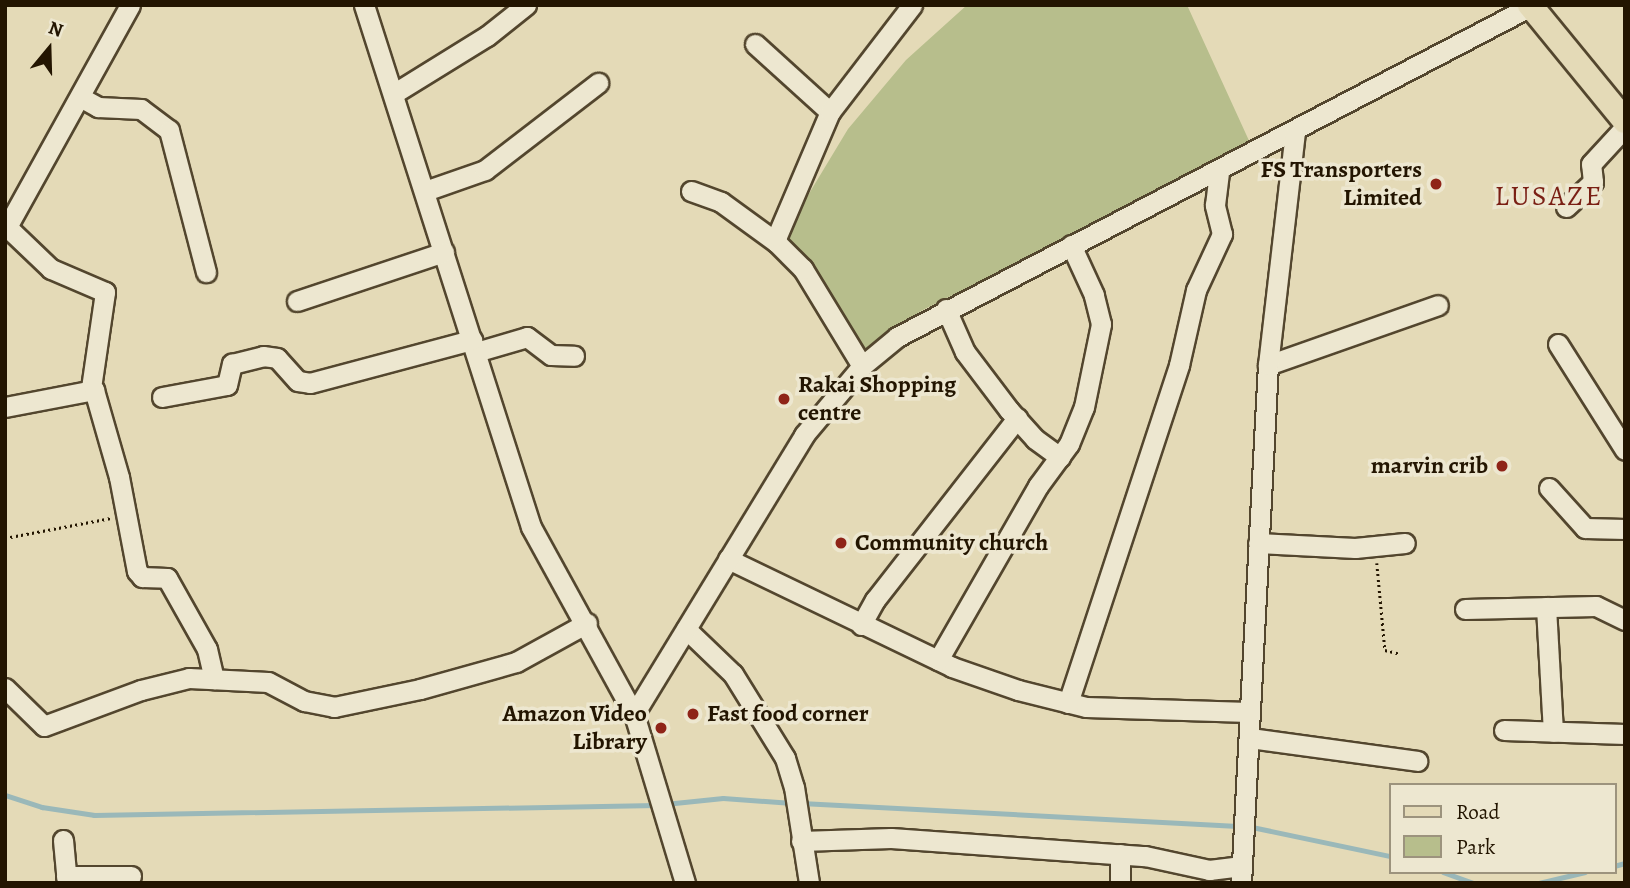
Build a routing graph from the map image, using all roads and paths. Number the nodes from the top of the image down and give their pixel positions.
1 (130, 5) edge
2 (364, 5) edge
3 (526, 5) edge
4 (912, 5) edge
5 (1531, 6) edge
6 (755, 44) dead end
7 (598, 83) dead end
8 (393, 94) junction
9 (80, 97) junction
10 (830, 112) junction
11 (1625, 121) edge
12 (1625, 127) edge
13 (1295, 133) junction
14 (1219, 170) junction
15 (425, 191) junction
16 (691, 191) dead end
17 (1566, 207) dead end
18 (776, 242) junction
19 (1071, 245) junction
20 (444, 252) junction
21 (206, 272) dead end
22 (297, 301) dead end
23 (1438, 305) dead end
24 (946, 309) junction
25 (1558, 344) dead end
26 (474, 346) junction
27 (574, 356) dead end
28 (1268, 365) junction
29 (862, 366) junction
30 (91, 388) junction
31 (162, 397) dead end
32 (5, 407) edge
33 (1017, 418) junction
34 (1625, 450) edge
35 (1060, 457) junction
36 (1549, 488) dead end
37 (125, 517) junction
38 (1625, 529) edge
39 (5, 538) edge
40 (1258, 542) junction
41 (1405, 543) dead end
42 (1376, 546) junction
43 (728, 559) junction
44 (1546, 607) junction
45 (1465, 609) dead end
46 (1625, 620) edge
47 (586, 623) junction
48 (861, 625) junction
49 (686, 629) junction
50 (1401, 654) dead end
51 (938, 660) junction
52 (214, 679) junction
53 (5, 688) edge
54 (1069, 703) junction
55 (1249, 712) junction
56 (635, 714) junction
57 (1504, 730) dead end
58 (1553, 733) junction
59 (1625, 734) edge
60 (1250, 738) junction
61 (1417, 761) dead end
62 (63, 840) dead end
63 (801, 841) junction
64 (1121, 854) junction
65 (1241, 874) edge
66 (131, 876) dead end
67 (66, 880) edge
68 (684, 883) edge
69 (809, 883) edge
70 (1119, 883) edge

1 - 9 street
2 - 8 street
3 - 8 street
4 - 10 street
5 - 11 main road
5 - 13 street
6 - 10 street
7 - 15 street
8 - 15 street
9 - 21 street
9 - 30 street
10 - 18 street
12 - 17 street
13 - 14 street
13 - 28 street
14 - 19 street
14 - 54 street
15 - 20 street
16 - 18 street
18 - 29 street
19 - 24 street
19 - 35 street
20 - 22 street
20 - 26 street
23 - 28 street
24 - 29 street
24 - 33 street
25 - 34 street
26 - 27 street
26 - 31 street
26 - 47 street
28 - 40 street
29 - 43 street
30 - 32 street
30 - 37 street
33 - 35 street
33 - 48 street
35 - 51 street
36 - 38 street
37 - 39 path
37 - 52 street
40 - 42 street
40 - 55 street
41 - 42 street
42 - 50 path
43 - 48 street
43 - 49 street
44 - 45 street
44 - 46 street
44 - 58 street
47 - 52 street
47 - 56 street
48 - 51 street
49 - 56 street
49 - 63 street
51 - 54 street
52 - 53 street
54 - 55 street
55 - 60 street
56 - 68 street
57 - 58 street
58 - 59 street
60 - 61 street
60 - 65 street
62 - 67 street
63 - 64 street
63 - 69 street
64 - 65 street
64 - 70 street
66 - 67 street

